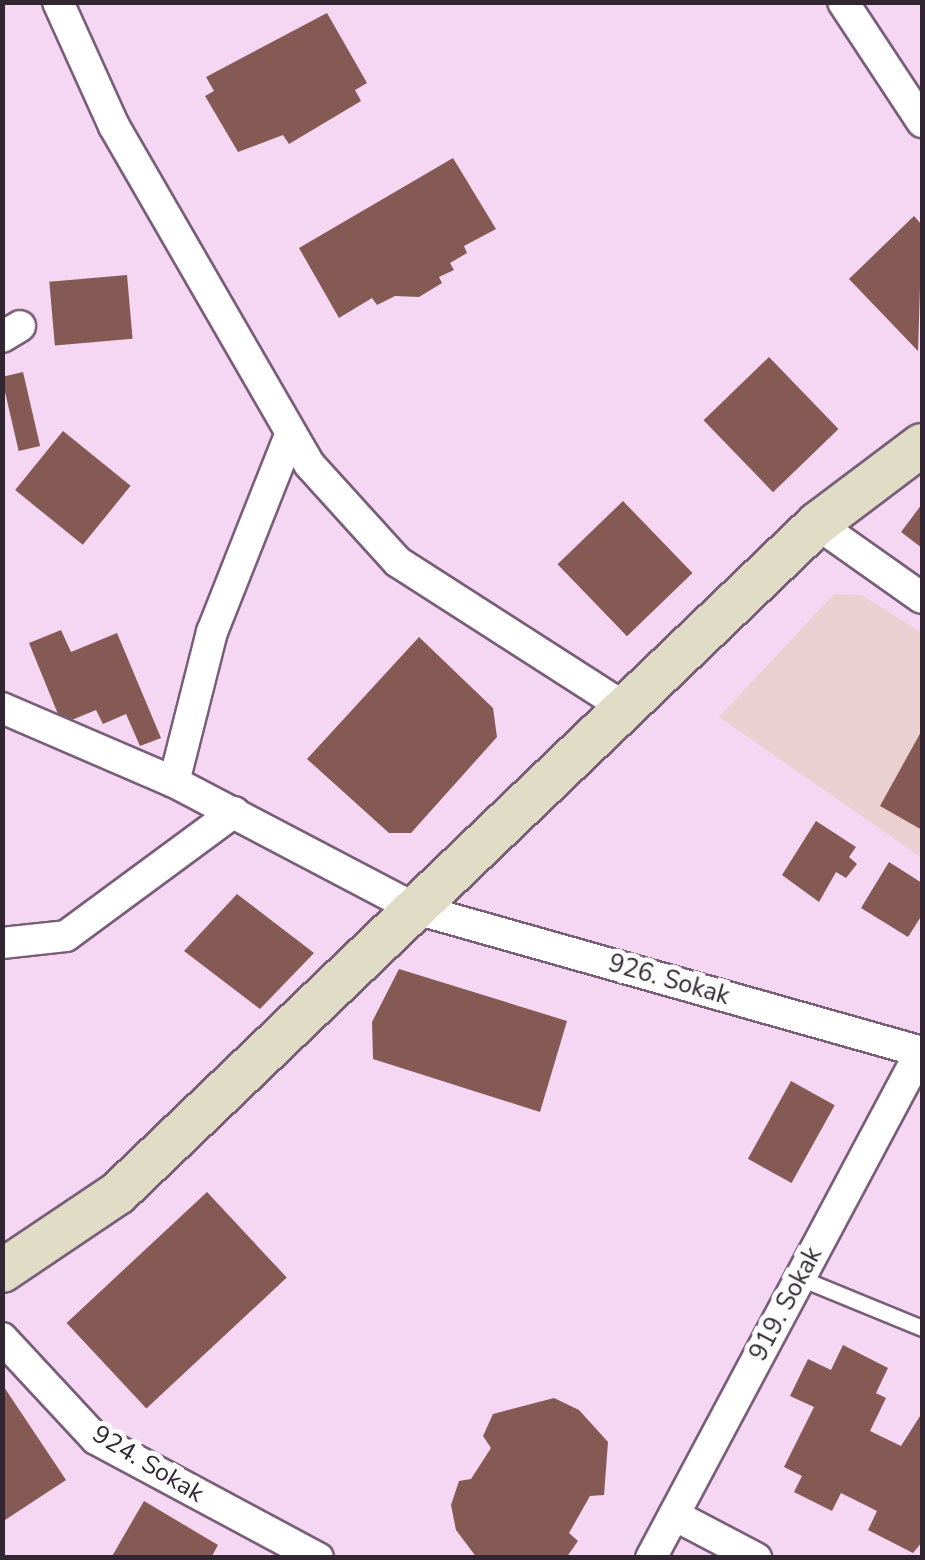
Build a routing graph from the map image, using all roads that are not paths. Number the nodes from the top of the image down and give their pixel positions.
1 (58, 2) edge
2 (843, 2) edge
3 (911, 82) edge
4 (922, 122) edge
5 (290, 435) junction
6 (922, 444) edge
7 (817, 524) junction
8 (922, 598) edge
9 (624, 706) junction
10 (2, 708) edge
11 (174, 782) junction
12 (234, 812) junction
13 (416, 908) junction
14 (2, 943) edge
15 (922, 1052) edge
16 (2, 1271) edge
17 (800, 1278) junction
18 (922, 1328) edge
19 (2, 1338) edge
20 (674, 1515) junction
21 (318, 1558) edge
22 (651, 1558) edge
23 (756, 1558) edge

1 - 5 street
2 - 3 street
3 - 4 street
5 - 9 street
5 - 11 street
6 - 7 main road
7 - 8 street
7 - 9 main road
9 - 13 main road
10 - 11 street, 926. Sokak
11 - 12 street, 926. Sokak
12 - 13 street, 926. Sokak
12 - 14 street
13 - 15 street, 926. Sokak
13 - 16 main road
15 - 17 street, 919. Sokak
17 - 18 lane
17 - 20 street, 919. Sokak
19 - 21 street, 924. Sokak
20 - 22 street, 919. Sokak
20 - 23 street

